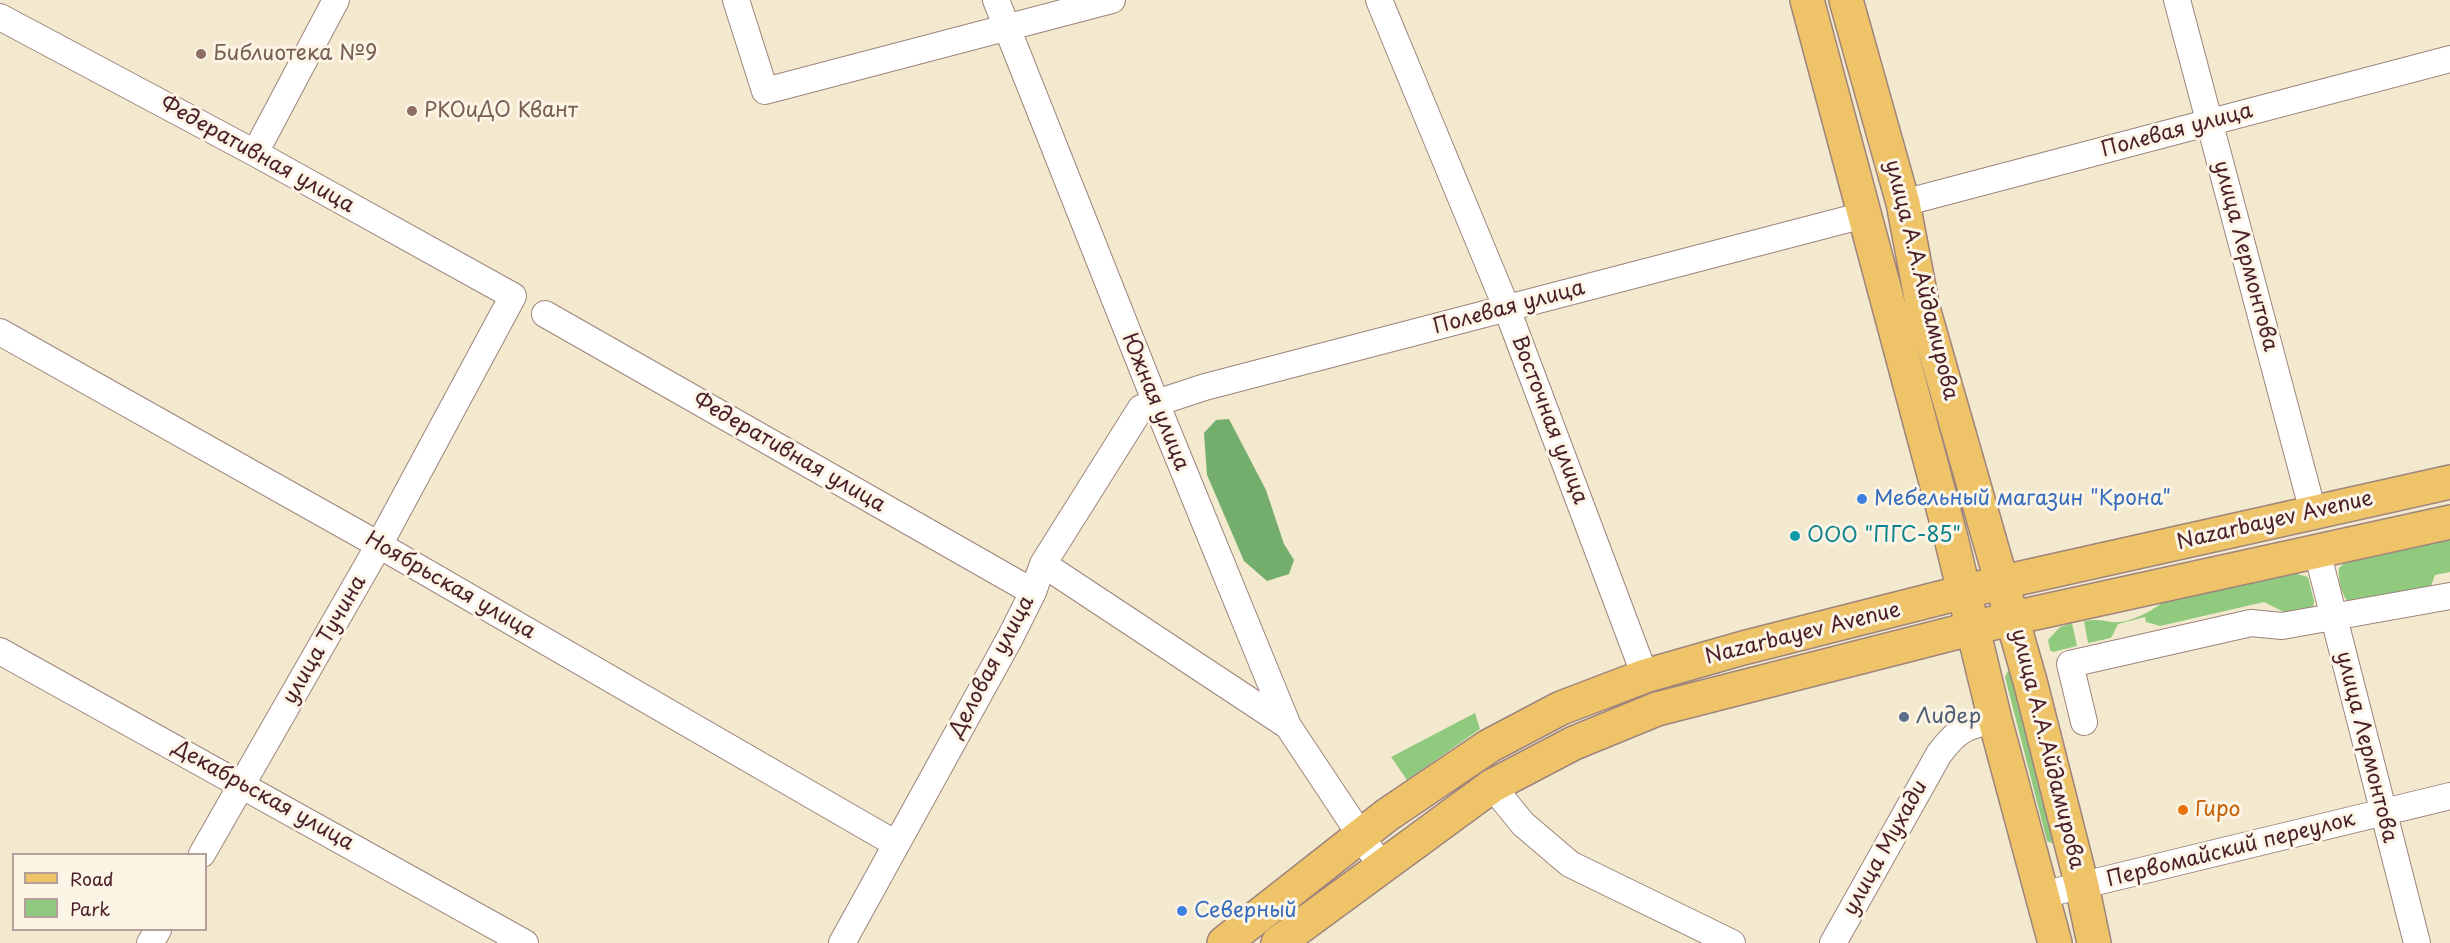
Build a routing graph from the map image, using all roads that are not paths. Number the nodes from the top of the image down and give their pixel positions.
1 (336, 0) edge
2 (736, 0) edge
3 (996, 0) edge
4 (1112, 0) edge
5 (1379, 0) edge
6 (1807, 0) edge
7 (1846, 0) edge
8 (2177, 0) edge
9 (0, 17) edge
10 (1007, 29) junction
11 (2450, 59) edge
12 (2210, 122) junction
13 (255, 153) junction
14 (1903, 203) junction
15 (1864, 214) junction
16 (513, 296) joint
17 (1507, 309) junction
18 (1907, 312) junction
19 (545, 314) dead end
20 (0, 332) edge
21 (1155, 403) junction
22 (2450, 482) edge
23 (2313, 512) junction
24 (2450, 522) edge
25 (380, 545) junction
26 (2317, 551) junction
27 (1043, 564) junction
28 (2003, 582) junction
29 (1033, 592) junction
30 (1964, 592) junction
31 (2450, 596) edge
32 (2333, 615) junction
33 (2013, 618) junction
34 (1972, 628) junction
35 (0, 651) edge
36 (1645, 676) junction
37 (1995, 720) junction
38 (2084, 722) dead end
39 (1288, 726) junction
40 (243, 785) junction
41 (1492, 786) junction
42 (2450, 796) edge
43 (2382, 813) junction
44 (1359, 836) junction
45 (896, 844) junction
46 (203, 853) edge
47 (1381, 866) junction
48 (2082, 886) junction
49 (2042, 895) junction
50 (525, 943) edge
51 (842, 943) edge
52 (1224, 943) edge
53 (1278, 943) edge
54 (1732, 943) edge
55 (1833, 943) edge
56 (2055, 943) edge
57 (2094, 943) edge
58 (2417, 943) edge

1 - 13 street
2 - 10 street
3 - 10 street, Южная улица
4 - 10 street
5 - 17 street, Восточная улица
6 - 15 main road, улица А.А.Айдамирова
7 - 14 main road, улица А.А.Айдамирова
8 - 12 street, улица Лермонтова
9 - 13 street, Федеративная улица
10 - 21 street, Южная улица
11 - 12 street, Полевая улица
12 - 14 street, Полевая улица
12 - 23 street, улица Лермонтова
13 - 16 street, Федеративная улица
14 - 18 main road, улица А.А.Айдамирова
15 - 17 street, Полевая улица
15 - 18 main road, улица А.А.Айдамирова
16 - 25 street, улица Тучина
17 - 21 street, Полевая улица
17 - 36 street, Восточная улица
18 - 28 main road, улица А.А.Айдамирова
18 - 30 main road, улица А.А.Айдамирова
19 - 29 street, Федеративная улица
20 - 25 street, Ноябрьская улица
21 - 27 street, Деловая улица
21 - 39 street, Южная улица
22 - 23 main road, Nazarbayev Avenue
23 - 28 main road, Nazarbayev Avenue
24 - 26 main road, Nazarbayev Avenue
25 - 40 street, улица Тучина
25 - 45 street, Ноябрьская улица
26 - 32 street, улица Лермонтова
26 - 33 main road, Nazarbayev Avenue
27 - 29 street, Деловая улица
27 - 39 street
28 - 30 main road, Nazarbayev Avenue
28 - 33 main road, улица А.А.Айдамирова
29 - 45 street, Деловая улица
30 - 34 main road, улица А.А.Айдамирова
30 - 36 main road, Nazarbayev Avenue
31 - 32 street
32 - 38 street
32 - 43 street, улица Лермонтова
33 - 34 main road, Nazarbayev Avenue
33 - 48 main road, улица А.А.Айдамирова
34 - 37 main road, улица А.А.Айдамирова
34 - 41 main road, Nazarbayev Avenue
35 - 40 street, Декабрьская улица
36 - 44 main road, Nazarbayev Avenue
37 - 49 main road, улица А.А.Айдамирова
37 - 55 street, улица Мухади
39 - 44 street, Южная улица
40 - 46 street, улица Тучина
40 - 50 street, Декабрьская улица
41 - 47 main road, Nazarbayev Avenue
41 - 54 street
42 - 43 street, Первомайский переулок
43 - 48 street, Первомайский переулок
43 - 58 street, улица Лермонтова
44 - 47 street, Южная улица
44 - 52 main road, Nazarbayev Avenue
45 - 51 street, Деловая улица
47 - 53 main road, Nazarbayev Avenue
48 - 49 street, Первомайский переулок
48 - 57 main road, улица А.А.Айдамирова
49 - 56 main road, улица А.А.Айдамирова

